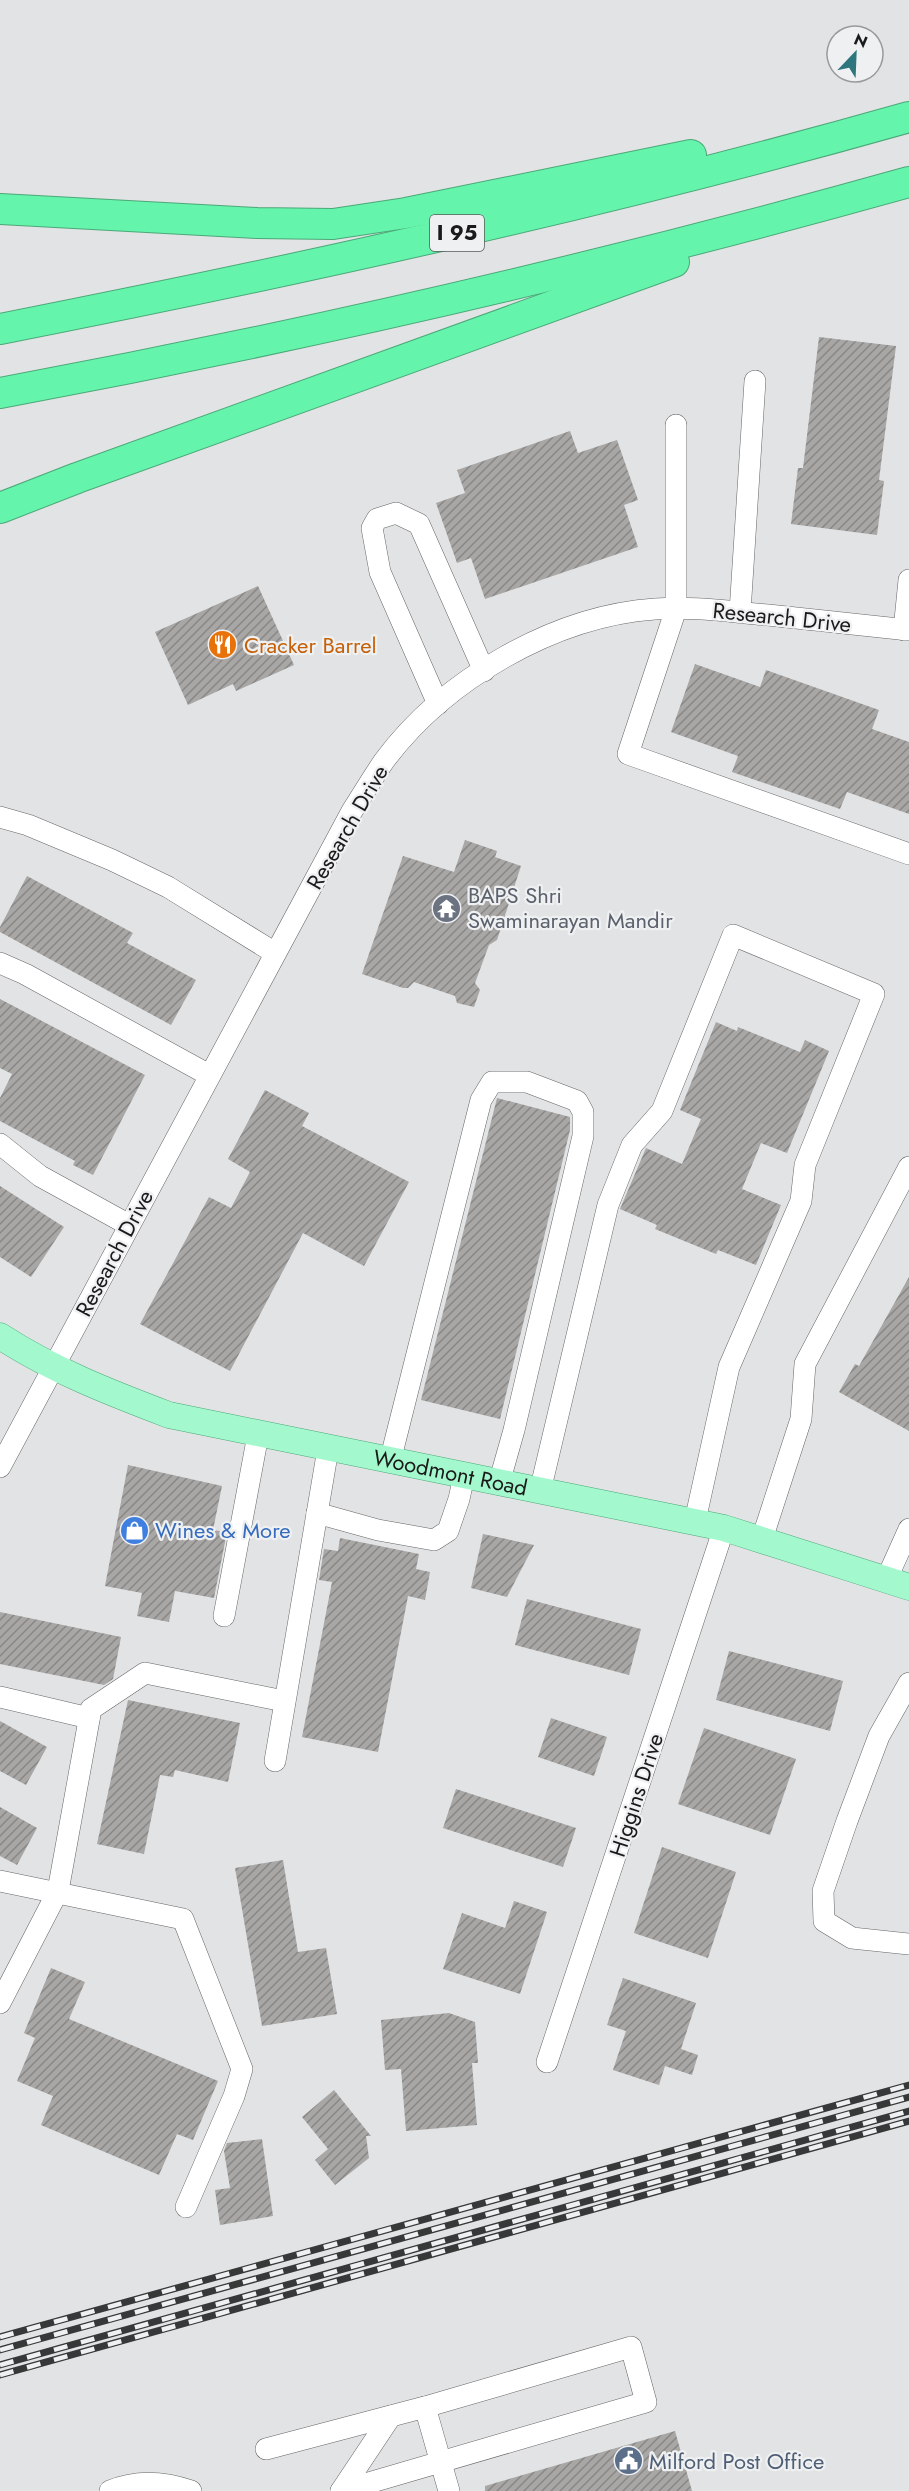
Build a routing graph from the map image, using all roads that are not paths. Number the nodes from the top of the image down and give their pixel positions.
1 (909, 112) edge
2 (909, 117) edge
3 (909, 182) edge
4 (846, 200) junction
5 (0, 209) edge
6 (0, 329) edge
7 (756, 381) dead end
8 (0, 393) edge
9 (676, 425) dead end
10 (0, 508) edge
11 (909, 580) edge
12 (676, 609) junction
13 (740, 612) junction
14 (907, 630) edge
15 (484, 671) junction
16 (438, 704) junction
17 (0, 817) edge
18 (909, 854) edge
19 (275, 953) junction
20 (0, 963) edge
21 (208, 1076) junction
22 (0, 1144) edge
23 (909, 1167) edge
24 (129, 1225) junction
25 (0, 1336) edge
26 (55, 1366) junction
27 (258, 1435) junction
28 (328, 1449) junction
29 (390, 1461) junction
30 (0, 1467) edge
31 (464, 1476) junction
32 (499, 1483) junction
33 (540, 1491) junction
34 (317, 1514) junction
35 (695, 1521) junction
36 (724, 1528) junction
37 (909, 1529) edge
38 (762, 1539) junction
39 (898, 1582) edge
40 (224, 1616) dead end
41 (908, 1691) edge
42 (0, 1697) edge
43 (284, 1701) junction
44 (89, 1718) junction
45 (275, 1761) dead end
46 (0, 1881) edge
47 (58, 1892) junction
48 (909, 1944) edge
49 (0, 2002) edge
50 (547, 2062) dead end
51 (186, 2207) dead end
52 (425, 2407) junction
53 (391, 2416) junction
54 (266, 2450) dead end
55 (441, 2461) junction
56 (110, 2491) edge
57 (191, 2491) edge
58 (341, 2491) edge
59 (449, 2491) edge

1 - 5 highway
2 - 6 highway, I 95
3 - 4 highway
4 - 8 highway
4 - 10 highway
7 - 13 street
9 - 12 street
11 - 14 street
12 - 13 street, Research Drive
12 - 15 street, Research Drive
12 - 18 street
13 - 14 street, Research Drive
15 - 16 street, Research Drive
15 - 16 street
16 - 19 street, Research Drive
17 - 19 street
19 - 21 street, Research Drive
20 - 21 street
21 - 24 street, Research Drive
22 - 24 street
23 - 38 street
24 - 26 street, Research Drive
25 - 26 main road, Woodmont Road
26 - 27 main road, Woodmont Road
26 - 30 street, Research Drive
27 - 28 main road, Woodmont Road
27 - 40 street
28 - 29 main road, Woodmont Road
28 - 34 street
29 - 31 main road, Woodmont Road
29 - 32 street
31 - 32 main road, Woodmont Road
31 - 34 street
32 - 33 main road, Woodmont Road
33 - 35 main road, Woodmont Road
33 - 35 street
34 - 43 street
35 - 36 main road, Woodmont Road
36 - 38 main road, Woodmont Road
36 - 50 street, Higgins Drive
37 - 39 street
38 - 39 main road, Woodmont Road
41 - 48 street
42 - 44 street
43 - 44 street
43 - 45 street
44 - 47 street
46 - 47 street
47 - 49 street
47 - 51 street
52 - 53 street
52 - 55 street
52 - 55 street
53 - 54 street
53 - 58 street
55 - 58 street
55 - 59 street
56 - 57 street

